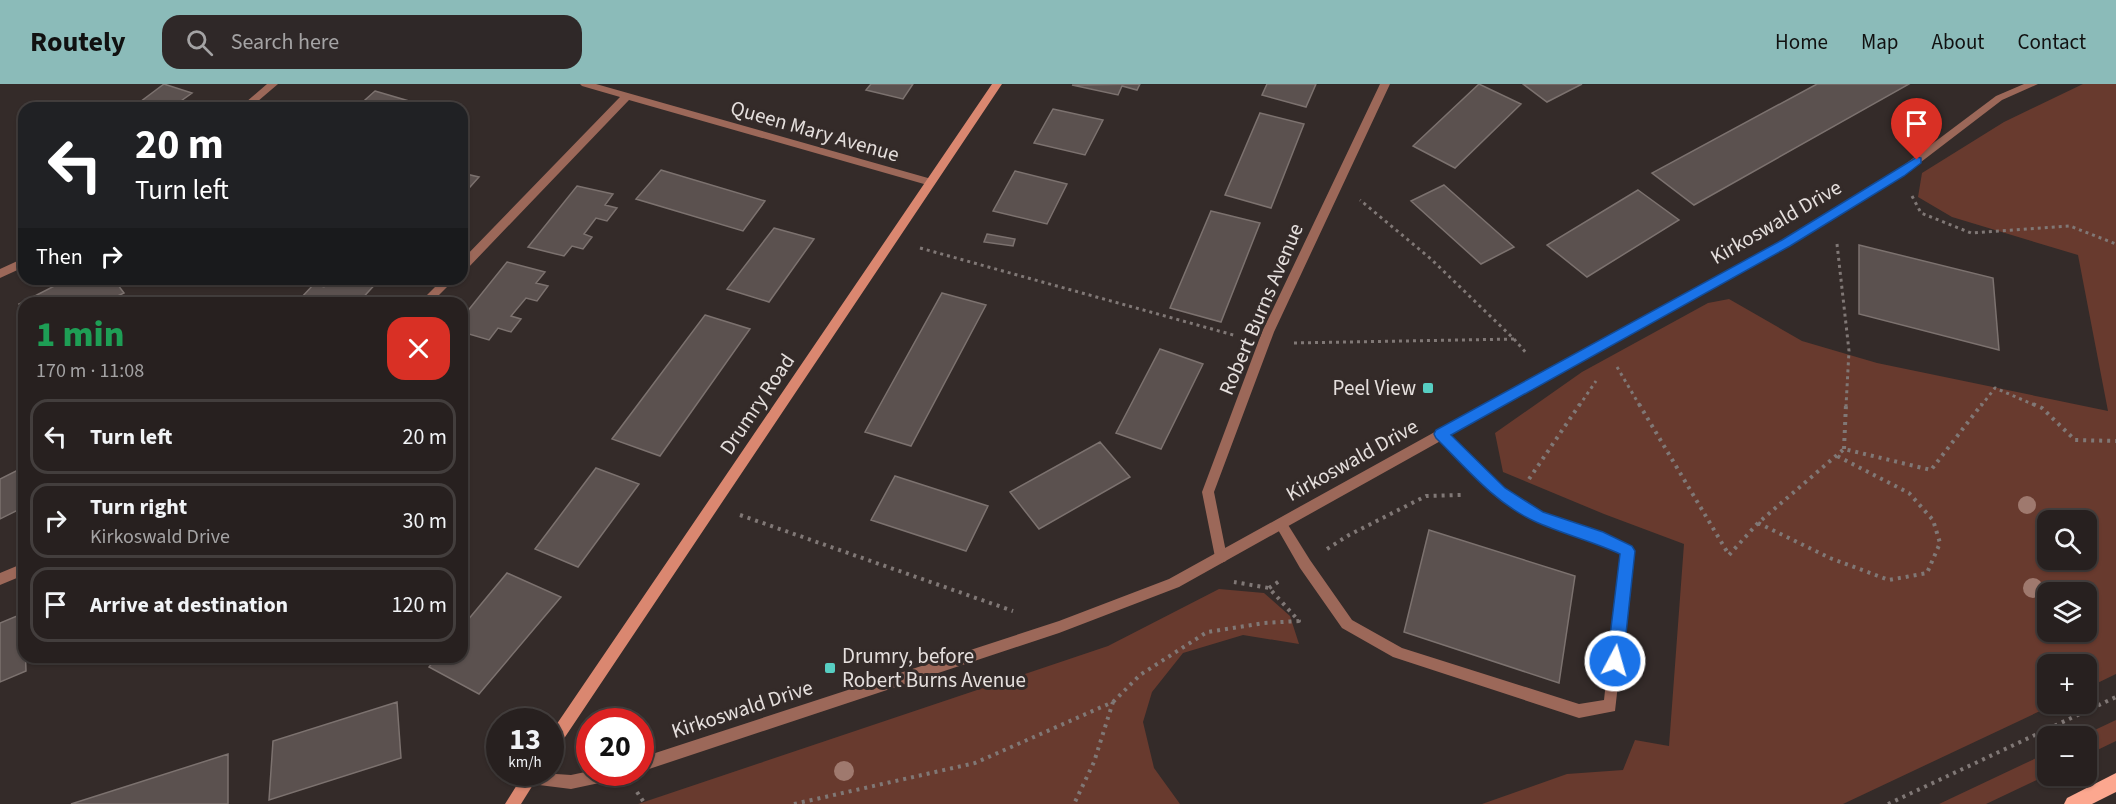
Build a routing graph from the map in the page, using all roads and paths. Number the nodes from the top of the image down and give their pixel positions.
1 (273, 84) edge
2 (585, 84) edge
3 (997, 84) edge
4 (1385, 84) edge
5 (2034, 84) edge
6 (627, 96) junction
7 (251, 102) edge
8 (1900, 173) junction
9 (931, 182) junction
10 (1825, 219) junction
11 (2116, 244) edge
12 (468, 261) edge
13 (18, 265) edge
14 (0, 274) edge
15 (444, 285) edge
16 (430, 297) edge
17 (1612, 358) dead end
18 (1441, 434) junction
19 (2116, 441) edge
20 (1844, 449) junction
21 (1837, 455) junction
22 (714, 506) junction
23 (1758, 523) junction
24 (1281, 524) junction
25 (1221, 557) junction
26 (18, 572) edge
27 (0, 579) edge
28 (1059, 627) junction
29 (2116, 697) edge
30 (564, 726) edge
31 (654, 760) edge
32 (2116, 782) edge
33 (524, 786) edge
34 (637, 792) dead end
35 (512, 804) edge
36 (645, 804) edge
37 (794, 804) edge
38 (1074, 804) edge
39 (1888, 804) edge
40 (2073, 804) edge

1 - 7 street
2 - 6 street, Queen Mary Avenue
3 - 9 main road, Drumry Road
4 - 25 street, Robert Burns Avenue
5 - 8 street, Kirkoswald Drive
6 - 9 street, Queen Mary Avenue
6 - 12 street
8 - 10 street, Kirkoswald Drive
8 - 11 path
9 - 22 main road, Drumry Road
10 - 18 street, Kirkoswald Drive
10 - 20 path
13 - 14 street
15 - 16 street
17 - 23 path
18 - 24 street, Kirkoswald Drive
18 - 24 street
19 - 20 path
20 - 21 path
21 - 23 path
21 - 23 path
22 - 28 path
22 - 30 main road, Drumry Road
24 - 25 street, Kirkoswald Drive
25 - 28 street, Kirkoswald Drive
26 - 27 street
28 - 31 street, Kirkoswald Drive
29 - 39 path
32 - 40 main road
33 - 35 main road
34 - 36 path
37 - 38 path

